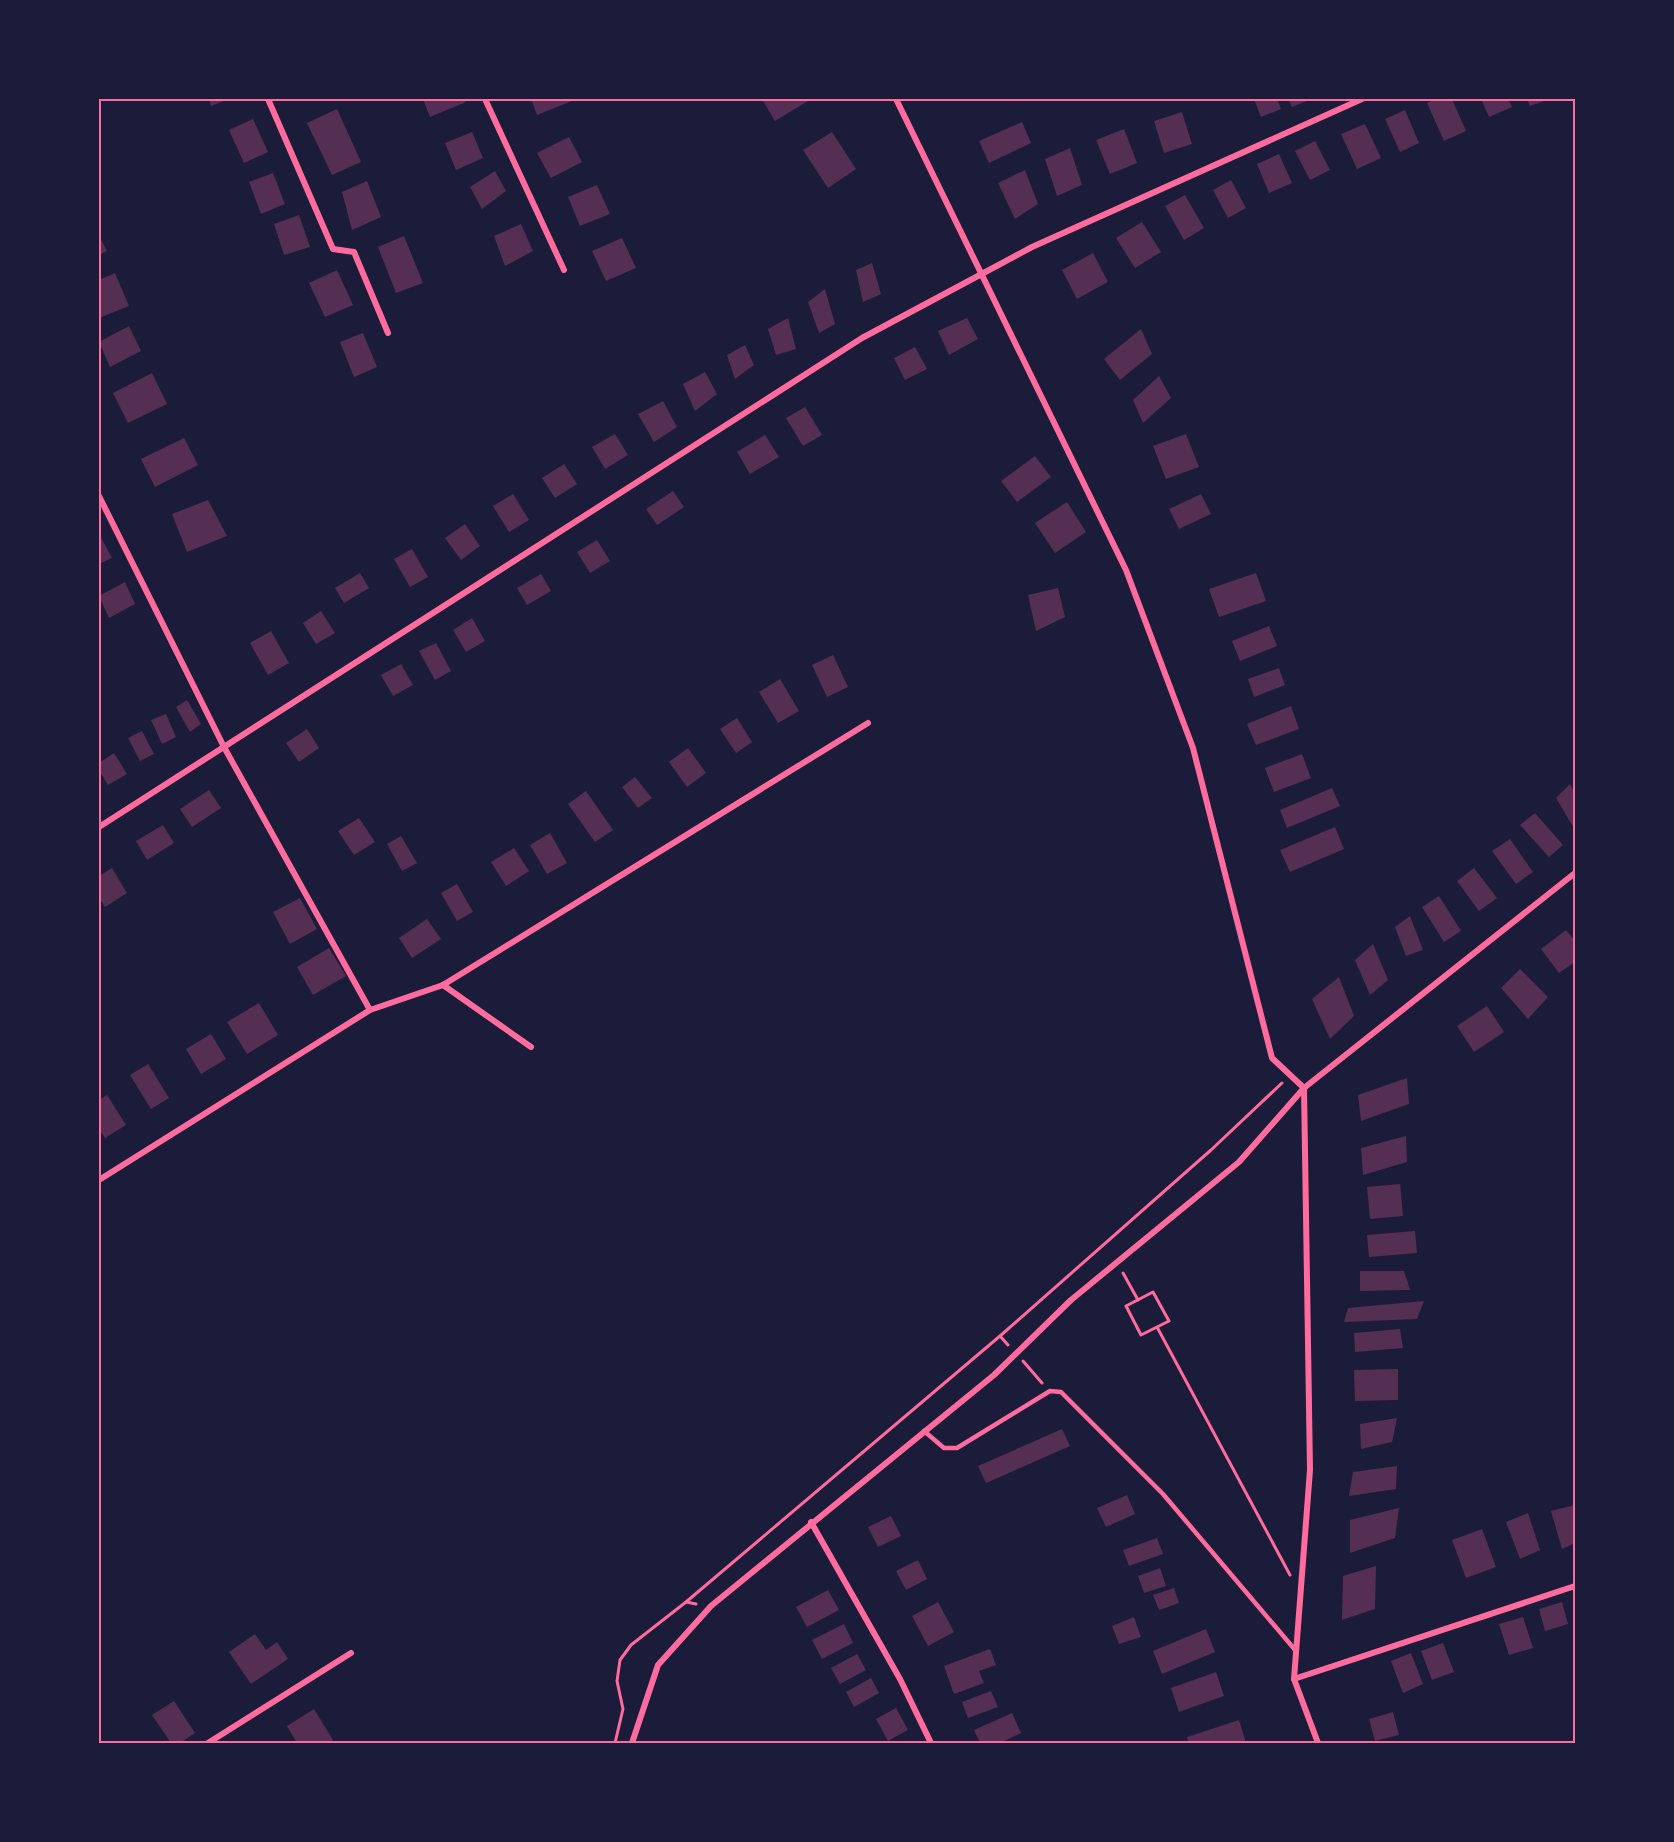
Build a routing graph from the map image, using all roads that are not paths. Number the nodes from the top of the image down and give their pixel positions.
1 (268, 99) edge
2 (485, 99) edge
3 (896, 99) edge
4 (1362, 99) edge
5 (564, 270) dead end
6 (980, 274) junction
7 (388, 333) dead end
8 (99, 496) edge
9 (868, 723) dead end
10 (224, 747) junction
11 (99, 826) edge
12 (1575, 873) edge
13 (443, 985) junction
14 (370, 1011) junction
15 (531, 1047) dead end
16 (1304, 1088) junction
17 (99, 1180) edge
18 (924, 1431) junction
19 (811, 1522) junction
20 (1575, 1586) edge
21 (1296, 1651) junction
22 (351, 1653) dead end
23 (1294, 1679) junction
24 (208, 1743) edge
25 (632, 1743) edge
26 (931, 1743) edge
27 (1318, 1743) edge

1 - 7 street
2 - 5 street
3 - 6 street
4 - 6 street
6 - 10 street
6 - 16 street
8 - 10 street
9 - 13 street
10 - 11 street
10 - 14 street
12 - 16 street
13 - 14 street
13 - 15 street
14 - 17 street
16 - 18 street
16 - 21 street
18 - 19 street
18 - 21 lane
19 - 25 street
19 - 26 street
20 - 23 street
21 - 23 street
22 - 24 street
23 - 27 street

